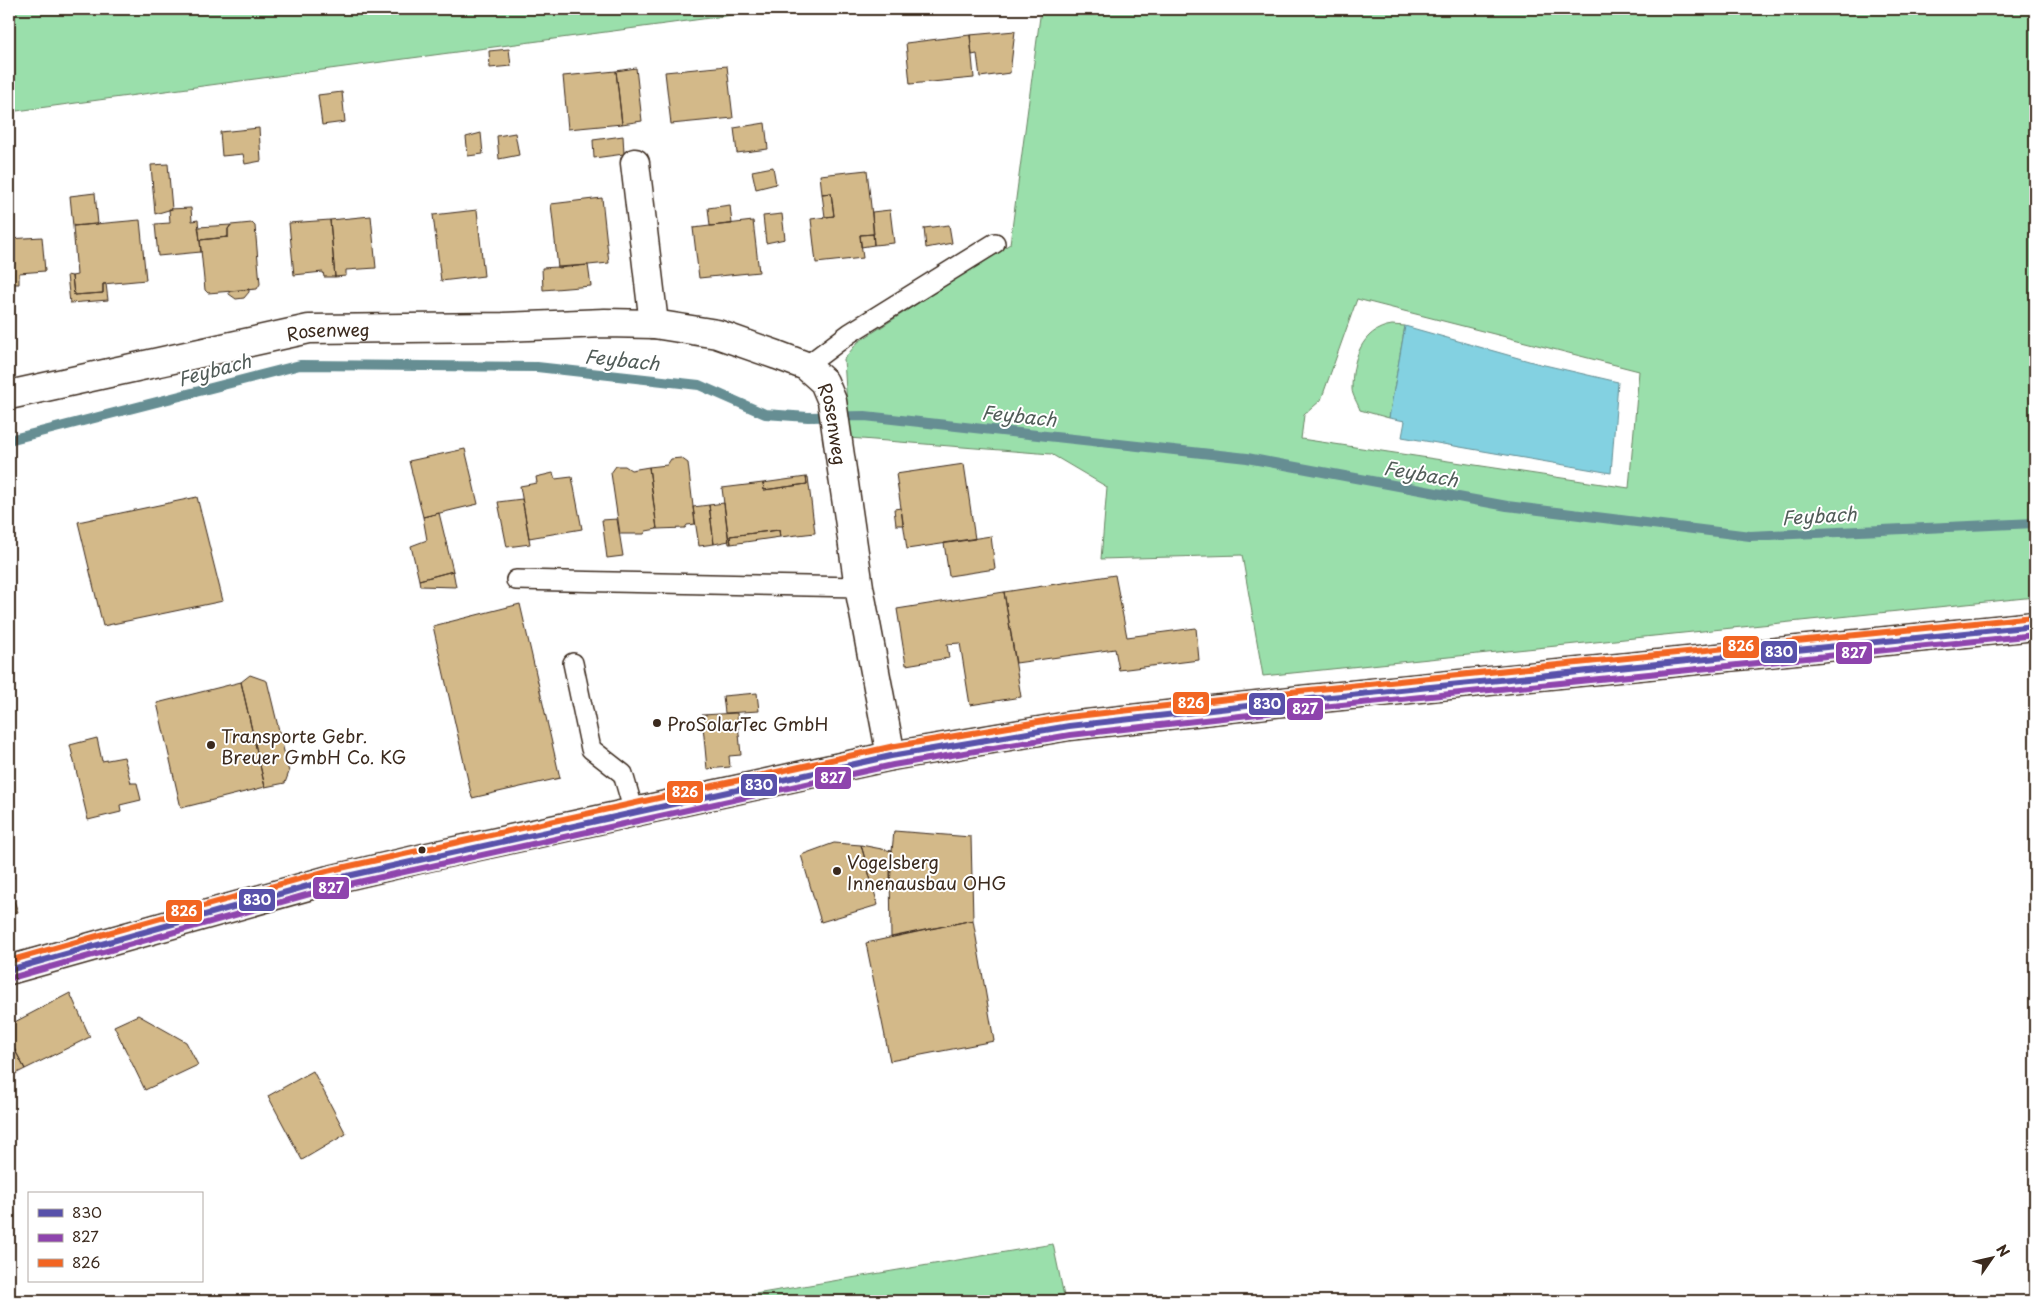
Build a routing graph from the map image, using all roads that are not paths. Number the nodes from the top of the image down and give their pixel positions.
1 (635, 163) dead end
2 (995, 243) dead end
3 (654, 324) junction
4 (806, 366) junction
5 (9, 395) edge
6 (516, 580) dead end
7 (859, 588) junction
8 (2035, 626) edge
9 (573, 663) dead end
10 (891, 756) junction
11 (634, 812) junction
12 (9, 970) edge

1 - 3 main road
2 - 4 lane
3 - 4 main road, Rosenweg
3 - 5 main road, Rosenweg
4 - 7 main road, Rosenweg
6 - 7 lane
7 - 10 main road, Rosenweg
8 - 10 main road
9 - 11 lane
10 - 11 main road
11 - 12 main road

